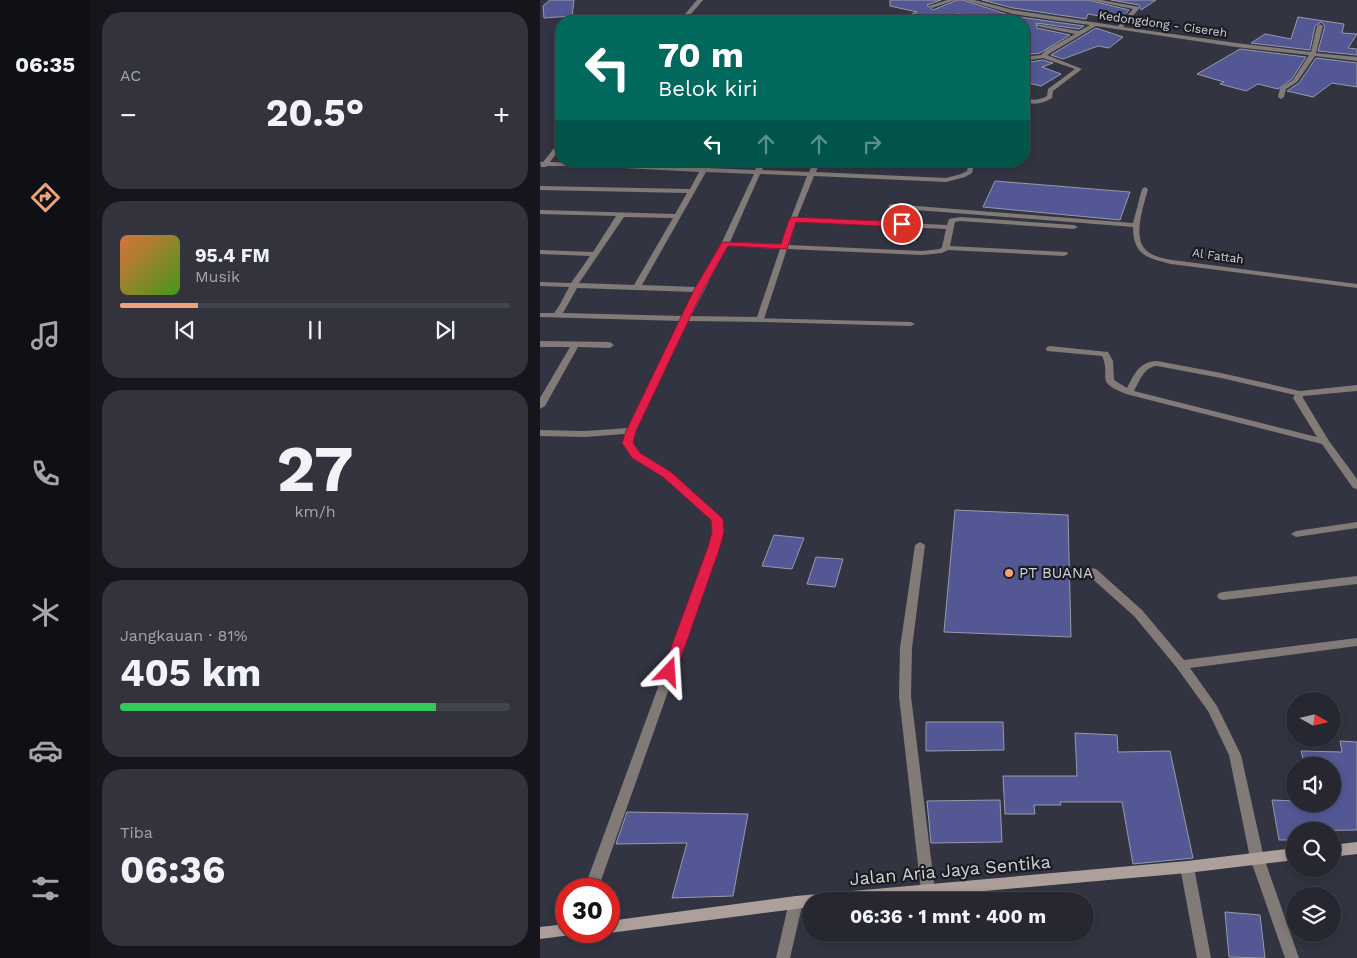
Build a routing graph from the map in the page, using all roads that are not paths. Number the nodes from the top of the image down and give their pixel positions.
1 (700, 0) edge
2 (952, 0) edge
3 (968, 0) edge
4 (1092, 0) edge
5 (932, 6) dead end
6 (687, 15) edge
7 (1096, 24) junction
8 (1039, 25) dead end
9 (1320, 26) dead end
10 (1120, 27) junction
11 (1081, 33) junction
12 (1312, 54) junction
13 (1043, 56) junction
14 (1030, 57) edge
15 (1357, 59) edge
16 (1281, 97) dead end
17 (1030, 102) edge
18 (555, 151) edge
19 (555, 165) edge
20 (541, 166) edge
21 (635, 167) edge
22 (706, 167) edge
23 (760, 167) edge
24 (814, 167) edge
25 (971, 167) edge
26 (654, 169) joint
27 (704, 170) junction
28 (757, 172) junction
29 (812, 173) junction
30 (540, 188) edge
31 (1145, 188) dead end
32 (690, 192) junction
33 (890, 206) dead end
34 (540, 212) edge
35 (621, 215) junction
36 (676, 216) junction
37 (793, 220) junction
38 (1136, 225) junction
39 (950, 227) junction
40 (1074, 227) dead end
41 (725, 244) junction
42 (784, 247) junction
43 (946, 248) junction
44 (540, 252) edge
45 (595, 254) junction
46 (1064, 254) dead end
47 (540, 284) edge
48 (574, 285) junction
49 (1357, 286) edge
50 (637, 287) junction
51 (699, 290) junction
52 (540, 316) edge
53 (556, 316) junction
54 (686, 319) junction
55 (760, 320) junction
56 (911, 324) dead end
57 (540, 344) edge
58 (575, 345) junction
59 (610, 345) dead end
60 (1050, 349) dead end
61 (1357, 388) edge
62 (1129, 392) junction
63 (1300, 394) junction
64 (540, 406) edge
65 (631, 431) junction
66 (540, 434) edge
67 (1325, 442) junction
68 (1357, 486) edge
69 (1357, 525) edge
70 (1296, 534) dead end
71 (920, 545) dead end
72 (1092, 572) dead end
73 (1357, 580) edge
74 (1223, 596) dead end
75 (1357, 642) edge
76 (1181, 665) junction
77 (1357, 848) edge
78 (1341, 850) edge
79 (1286, 855) edge
80 (1257, 858) junction
81 (1187, 867) junction
82 (594, 878) edge
83 (928, 891) junction
84 (796, 902) junction
85 (620, 926) edge
86 (555, 931) edge
87 (540, 933) edge
88 (783, 958) edge
89 (1204, 958) edge
90 (1292, 958) edge

1 - 6 street
2 - 5 street
3 - 7 street, Kedongdong - Cisereh
4 - 10 street
7 - 10 street, Kedongdong - Cisereh
7 - 11 street
8 - 11 street
9 - 12 street
10 - 12 street, Kedongdong - Cisereh
11 - 13 street
12 - 15 street, Kedongdong - Cisereh
12 - 16 street
13 - 14 street
13 - 17 street
18 - 20 street
19 - 20 street
21 - 26 street
22 - 27 street
23 - 28 street
24 - 29 street
25 - 29 street
26 - 27 street
27 - 28 street
27 - 32 street
28 - 29 street
28 - 41 street
29 - 37 street
30 - 32 street
31 - 38 lane, Al Fattah
32 - 36 street
33 - 38 lane
34 - 35 street
35 - 36 street
35 - 45 street
36 - 50 street
37 - 39 street
37 - 42 street
38 - 49 lane, Al Fattah
39 - 40 street
39 - 43 street
41 - 42 street
41 - 51 street
42 - 43 street
42 - 55 street
43 - 46 street
44 - 45 street
45 - 48 street
47 - 48 street
48 - 50 street
48 - 53 street
50 - 51 street
51 - 54 street
52 - 53 street
53 - 54 street
54 - 55 street
54 - 65 street
55 - 56 lane
57 - 58 street
58 - 59 street
58 - 64 street
60 - 62 street
61 - 63 street
62 - 63 street
62 - 67 street
63 - 67 street
65 - 66 street
65 - 82 street
67 - 68 street
69 - 70 street
71 - 83 street
72 - 76 street
73 - 74 street
75 - 76 street
76 - 80 street
77 - 78 street
79 - 80 street, Jalan Aria Jaya Sentika
80 - 81 street, Jalan Aria Jaya Sentika
80 - 90 street
81 - 83 street, Jalan Aria Jaya Sentika
81 - 89 street
83 - 84 street, Jalan Aria Jaya Sentika
84 - 85 street, Jalan Aria Jaya Sentika
84 - 88 street
86 - 87 street

